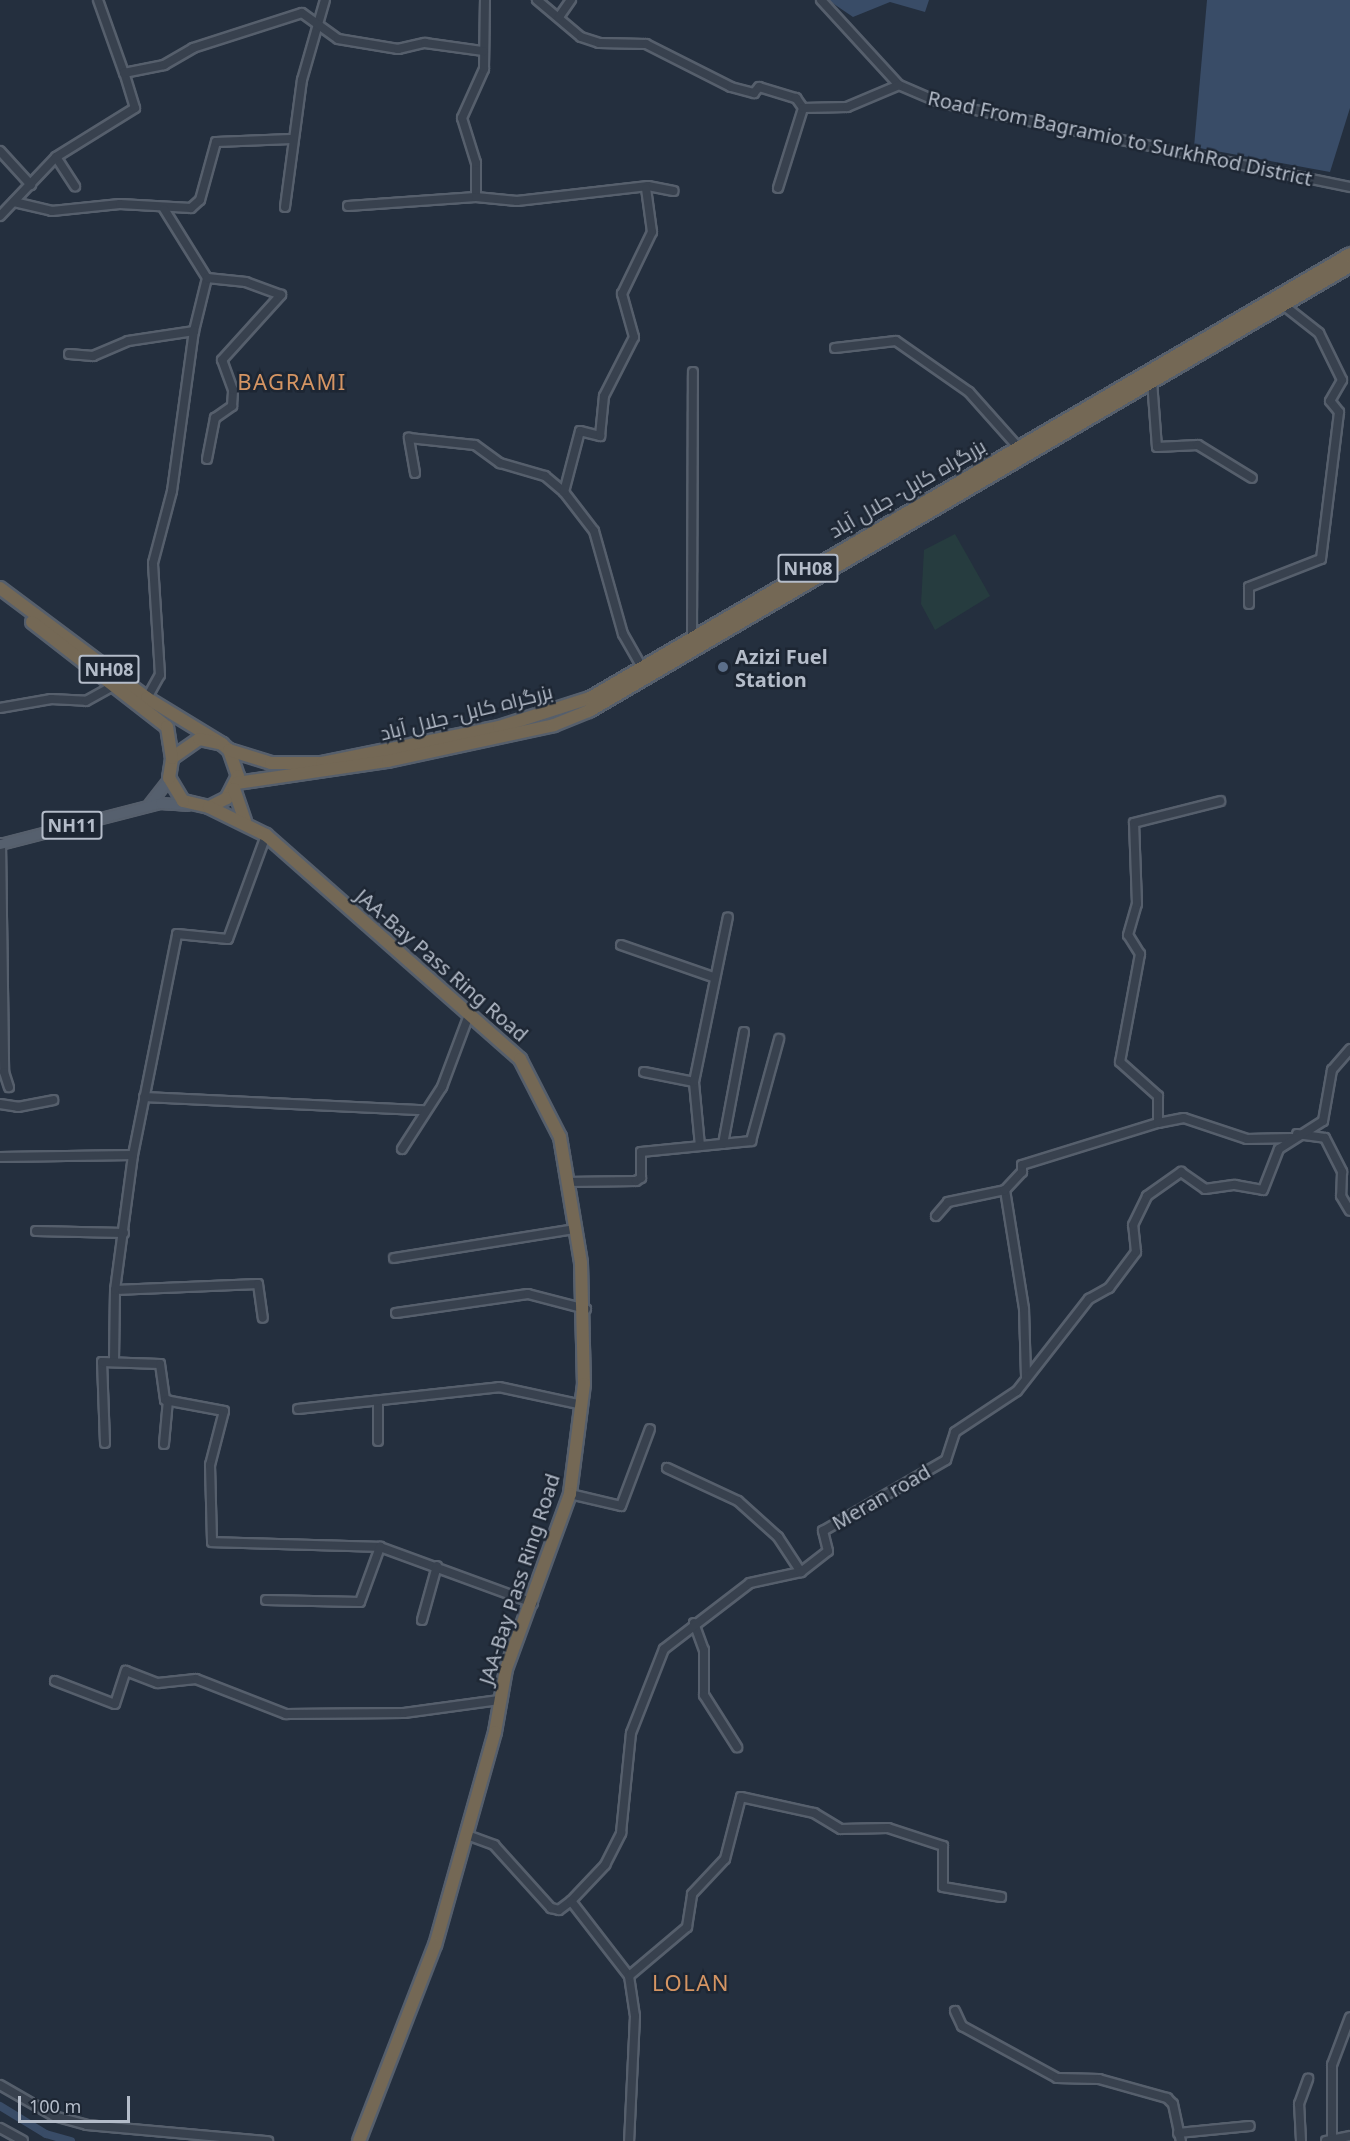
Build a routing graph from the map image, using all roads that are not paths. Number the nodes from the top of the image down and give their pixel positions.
1 (98, 0) edge
2 (325, 0) edge
3 (485, 0) edge
4 (537, 0) edge
5 (571, 0) edge
6 (821, 0) edge
7 (559, 17) junction
8 (316, 22) junction
9 (483, 51) junction
10 (124, 73) junction
11 (900, 85) junction
12 (803, 108) junction
13 (291, 139) junction
14 (0, 151) edge
15 (56, 156) junction
16 (31, 185) junction
17 (75, 186) dead end
18 (1350, 187) edge
19 (646, 188) junction
20 (778, 188) dead end
21 (674, 191) dead end
22 (476, 197) junction
23 (14, 201) junction
24 (348, 206) dead end
25 (285, 207) dead end
26 (164, 209) junction
27 (0, 216) edge
28 (1350, 254) edge
29 (1342, 267) edge
30 (207, 278) junction
31 (1282, 304) junction
32 (194, 332) junction
33 (835, 348) dead end
34 (69, 354) dead end
35 (693, 372) dead end
36 (1152, 381) junction
37 (1124, 390) junction
38 (1013, 453) junction
39 (207, 459) dead end
40 (415, 473) dead end
41 (1252, 478) dead end
42 (564, 492) junction
43 (914, 512) junction
44 (0, 588) edge
45 (0, 598) edge
46 (1249, 604) dead end
47 (692, 636) junction
48 (645, 672) junction
49 (115, 685) junction
50 (147, 698) junction
51 (0, 708) edge
52 (225, 747) junction
53 (388, 756) junction
54 (172, 758) junction
55 (169, 778) junction
56 (235, 786) junction
57 (1220, 801) dead end
58 (191, 806) junction
59 (145, 807) junction
60 (209, 807) junction
61 (245, 821) junction
62 (266, 834) junction
63 (1, 844) edge
64 (728, 917) dead end
65 (621, 945) dead end
66 (713, 977) junction
67 (470, 1011) junction
68 (744, 1032) dead end
69 (779, 1039) dead end
70 (1350, 1049) edge
71 (644, 1072) dead end
72 (694, 1082) junction
73 (9, 1087) dead end
74 (144, 1097) junction
75 (53, 1100) dead end
76 (0, 1104) edge
77 (424, 1110) junction
78 (1158, 1123) junction
79 (1294, 1136) junction
80 (723, 1144) junction
81 (700, 1146) junction
82 (402, 1149) dead end
83 (133, 1155) junction
84 (0, 1157) edge
85 (567, 1182) junction
86 (1005, 1190) junction
87 (1350, 1211) edge
88 (936, 1216) dead end
89 (575, 1229) junction
90 (36, 1231) dead end
91 (124, 1233) junction
92 (394, 1258) dead end
93 (115, 1290) junction
94 (586, 1309) junction
95 (396, 1314) dead end
96 (263, 1318) dead end
97 (114, 1361) junction
98 (1026, 1377) junction
99 (168, 1400) junction
100 (378, 1404) junction
101 (582, 1405) junction
102 (298, 1409) dead end
103 (650, 1429) dead end
104 (378, 1441) dead end
105 (105, 1443) dead end
106 (164, 1443) dead end
107 (667, 1468) dead end
108 (570, 1494) junction
109 (380, 1547) junction
110 (437, 1566) junction
111 (801, 1572) junction
112 (266, 1600) dead end
113 (534, 1604) junction
114 (422, 1620) dead end
115 (694, 1623) junction
116 (55, 1681) dead end
117 (499, 1700) junction
118 (737, 1747) dead end
119 (467, 1835) junction
120 (1001, 1897) dead end
121 (572, 1900) junction
122 (629, 1976) junction
123 (955, 2011) dead end
124 (1350, 2017) edge
125 (1308, 2079) dead end
126 (0, 2085) edge
127 (1250, 2126) dead end
128 (0, 2128) edge
129 (1350, 2136) edge
130 (1180, 2137) edge
131 (1329, 2140) edge
132 (23, 2141) edge
133 (268, 2141) edge
134 (359, 2141) edge
135 (629, 2141) edge
136 (1301, 2141) edge

1 - 10 street
2 - 8 street
3 - 9 street
4 - 7 street
5 - 7 street
6 - 11 street, Road From Bagramio to SurkhRod District
7 - 12 street
8 - 9 street
8 - 10 street
8 - 13 street
9 - 22 street
10 - 15 street
11 - 12 street
11 - 18 street, Road From Bagramio to SurkhRod District
12 - 20 street
13 - 25 street
13 - 26 street
14 - 16 street
15 - 16 street
15 - 17 street
16 - 23 street
19 - 21 street
19 - 22 street
19 - 42 street
22 - 24 street
23 - 26 street
23 - 27 street
26 - 30 street
28 - 29 highway, بزرگراه کابل- جلال آباد / NH08
29 - 31 highway, بزرگراه کابل- جلال آباد / NH08
29 - 37 highway, بزرگراه کابل- جلال آباد / NH08
30 - 32 street
30 - 39 street
31 - 36 highway, بزرگراه کابل- جلال آباد / NH08
31 - 46 street
32 - 34 street
32 - 50 street
33 - 38 street
35 - 47 street
36 - 37 highway, بزرگراه کابل- جلال آباد / NH08
36 - 41 street
37 - 38 highway, بزرگراه کابل- جلال آباد / NH08
38 - 43 highway, بزرگراه کابل- جلال آباد / NH08
40 - 42 street
42 - 48 street
43 - 47 highway, بزرگراه کابل- جلال آباد / NH08
43 - 48 highway, بزرگراه کابل- جلال آباد / NH08
44 - 50 highway, بزرگراه کابل- جلال آباد / NH08
45 - 49 highway, NH08
47 - 48 highway, بزرگراه کابل- جلال آباد / NH08
48 - 53 highway, بزرگراه کابل- جلال آباد / NH08
49 - 51 street
49 - 54 highway, NH08
50 - 52 highway, بزرگراه کابل- جلال آباد / NH08
52 - 53 highway, بزرگراه کابل- جلال آباد / NH08
52 - 54 highway, بزرگراه کابل- جلال آباد / NH08
52 - 56 highway
53 - 56 highway, بزرگراه کابل- جلال آباد / NH08
54 - 55 highway, NH08
55 - 58 highway
55 - 59 main road
56 - 60 highway, بزرگراه کابل- جلال آباد / NH08
56 - 61 highway
57 - 78 street
58 - 59 main road, NH11
58 - 60 highway
59 - 63 main road, NH11
60 - 61 highway, JAA-Bay Pass Ring Road
61 - 62 highway, JAA-Bay Pass Ring Road
62 - 67 highway, JAA-Bay Pass Ring Road
62 - 74 street
63 - 73 street
64 - 66 street
65 - 66 street
66 - 72 street
67 - 77 street
67 - 85 highway, JAA-Bay Pass Ring Road
68 - 80 street
69 - 80 street
70 - 79 street, Meran road
71 - 72 street
72 - 81 street
74 - 77 street
74 - 83 street
75 - 76 street
77 - 82 street
78 - 79 street
78 - 86 street
79 - 87 street
79 - 98 street, Meran road
80 - 81 street
81 - 85 street
83 - 84 street
83 - 91 street
85 - 89 highway, JAA-Bay Pass Ring Road
86 - 88 street
86 - 98 street
89 - 92 street
89 - 94 highway, JAA-Bay Pass Ring Road
90 - 91 street
91 - 93 street
93 - 96 street
93 - 97 street
94 - 95 street
94 - 101 highway, JAA-Bay Pass Ring Road
97 - 99 street
97 - 105 street
98 - 111 street, Meran road
99 - 106 street
99 - 109 street
100 - 101 street
100 - 102 street
100 - 104 street
101 - 108 highway, JAA-Bay Pass Ring Road
103 - 108 street
107 - 111 street
108 - 113 highway, JAA-Bay Pass Ring Road
109 - 110 street
109 - 112 street
110 - 113 street
110 - 114 street
111 - 115 street, Meran road
113 - 117 highway, JAA-Bay Pass Ring Road
115 - 118 street
115 - 121 street, Meran road
116 - 117 street
117 - 119 highway, JAA-Bay Pass Ring Road
119 - 121 street
119 - 134 highway, JAA-Bay Pass Ring Road
120 - 122 street
121 - 122 street
122 - 135 street
123 - 130 street
124 - 131 street
125 - 136 street
126 - 133 street
127 - 130 street
128 - 132 street
129 - 131 street

